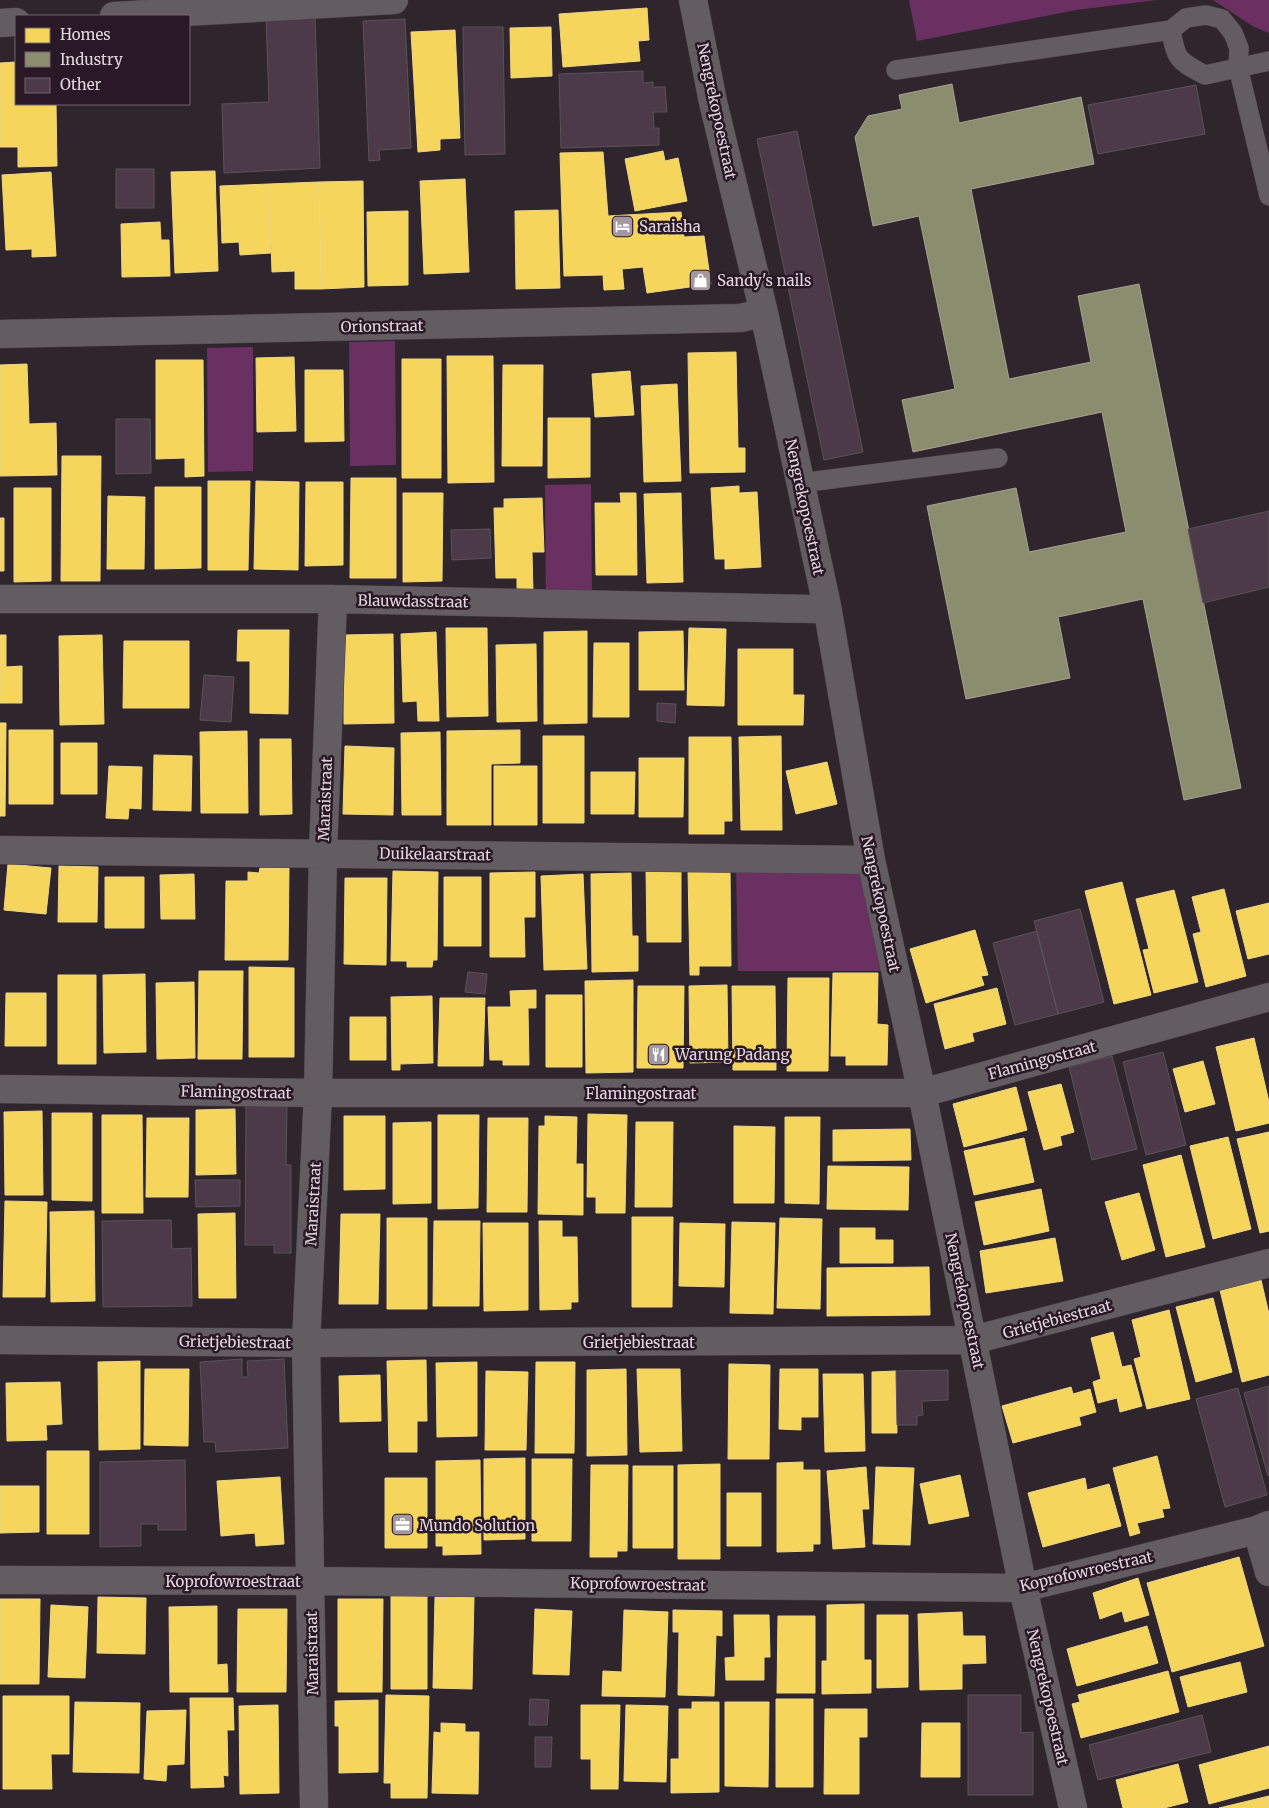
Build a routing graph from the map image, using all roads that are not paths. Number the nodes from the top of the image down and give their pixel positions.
1 (394, 0) edge
2 (693, 0) edge
3 (132, 15) edge
4 (15, 22) edge
5 (0, 23) edge
6 (1171, 30) junction
7 (1269, 61) edge
8 (1238, 67) junction
9 (896, 70) dead end
10 (1269, 196) edge
11 (764, 313) junction
12 (0, 334) edge
13 (998, 458) dead end
14 (800, 483) junction
15 (0, 599) edge
16 (334, 599) junction
17 (827, 606) junction
18 (0, 850) edge
19 (323, 852) junction
20 (871, 860) junction
21 (1269, 997) edge
22 (0, 1089) edge
23 (922, 1093) junction
24 (318, 1094) junction
25 (1269, 1263) edge
26 (0, 1340) edge
27 (973, 1340) junction
28 (306, 1343) junction
29 (1263, 1528) edge
30 (1269, 1572) edge
31 (0, 1580) edge
32 (312, 1581) junction
33 (1023, 1588) junction
34 (314, 1808) edge
35 (1073, 1808) edge

1 - 3 street
2 - 11 street, Nengrekopoestraat
4 - 5 street
6 - 8 lane
6 - 8 lane
6 - 9 lane
7 - 8 lane
8 - 10 lane
11 - 12 street, Orionstraat
11 - 14 street, Nengrekopoestraat
13 - 14 lane
14 - 17 street, Nengrekopoestraat
15 - 16 street, Blauwdasstraat
16 - 17 street, Blauwdasstraat
16 - 19 street, Maraistraat
17 - 20 street, Nengrekopoestraat
18 - 19 street, Duikelaarstraat
19 - 20 street, Duikelaarstraat
19 - 24 street, Maraistraat
20 - 23 street, Nengrekopoestraat
21 - 23 street, Flamingostraat
22 - 24 street, Flamingostraat
23 - 24 street, Flamingostraat
23 - 27 street, Nengrekopoestraat
24 - 28 street, Maraistraat
25 - 27 street, Grietjebiestraat
26 - 28 street, Grietjebiestraat
27 - 28 street, Grietjebiestraat
27 - 33 street, Nengrekopoestraat
28 - 32 street, Maraistraat
29 - 30 street
29 - 33 street, Koprofowroestraat
31 - 32 street, Koprofowroestraat
32 - 33 street, Koprofowroestraat
32 - 34 street, Maraistraat
33 - 35 street, Nengrekopoestraat

